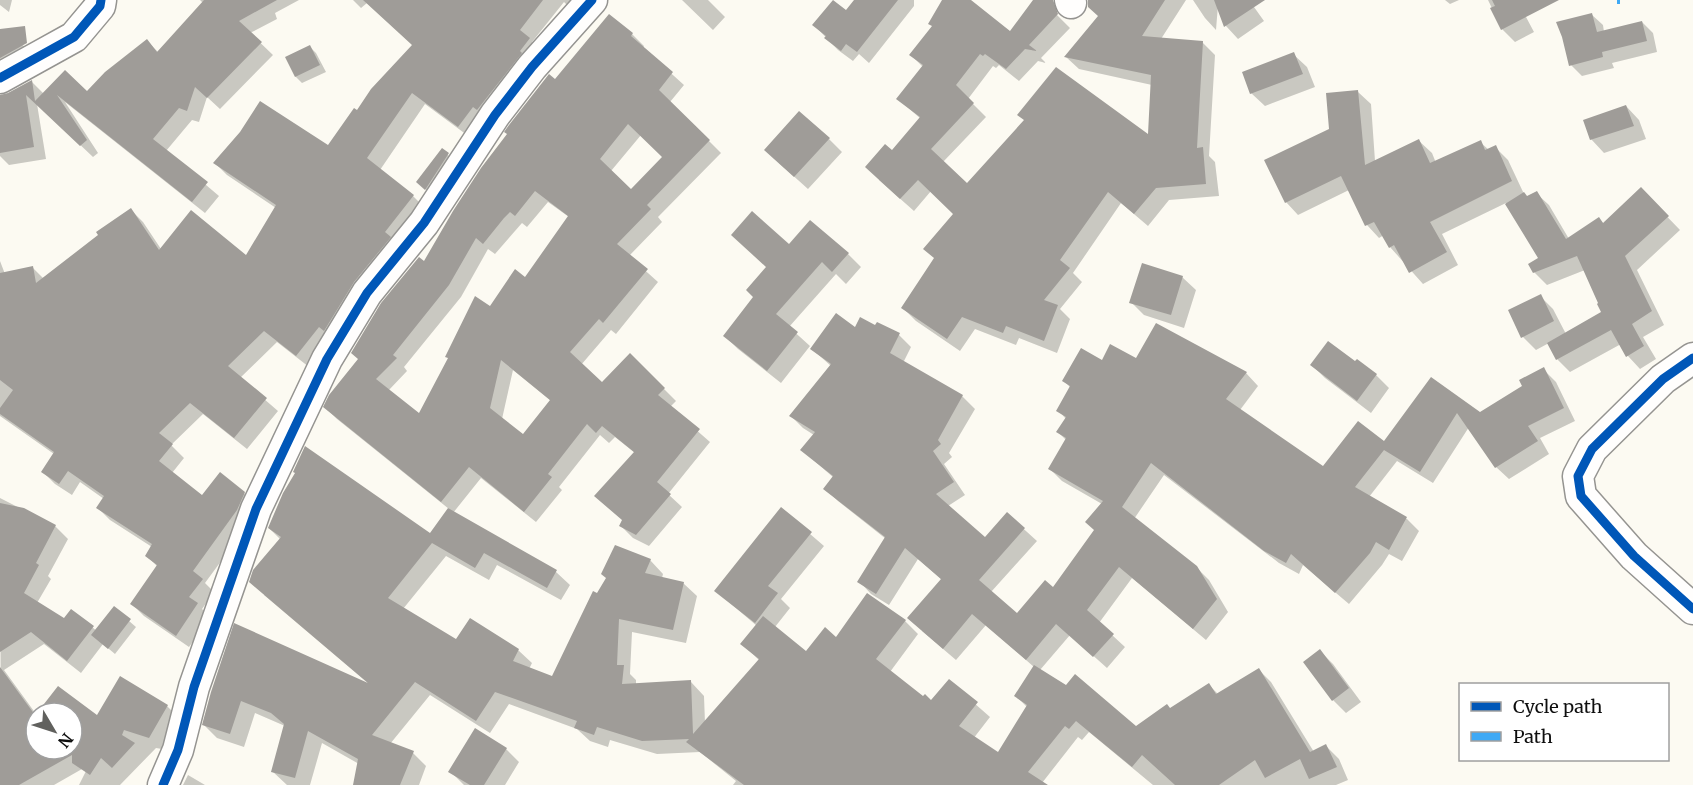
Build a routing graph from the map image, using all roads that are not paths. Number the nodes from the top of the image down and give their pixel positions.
1 (101, 0) edge
2 (592, 0) edge
3 (0, 78) edge
4 (1693, 358) edge
5 (1693, 609) edge
6 (163, 785) edge

1 - 3 street
2 - 6 street
4 - 5 street

